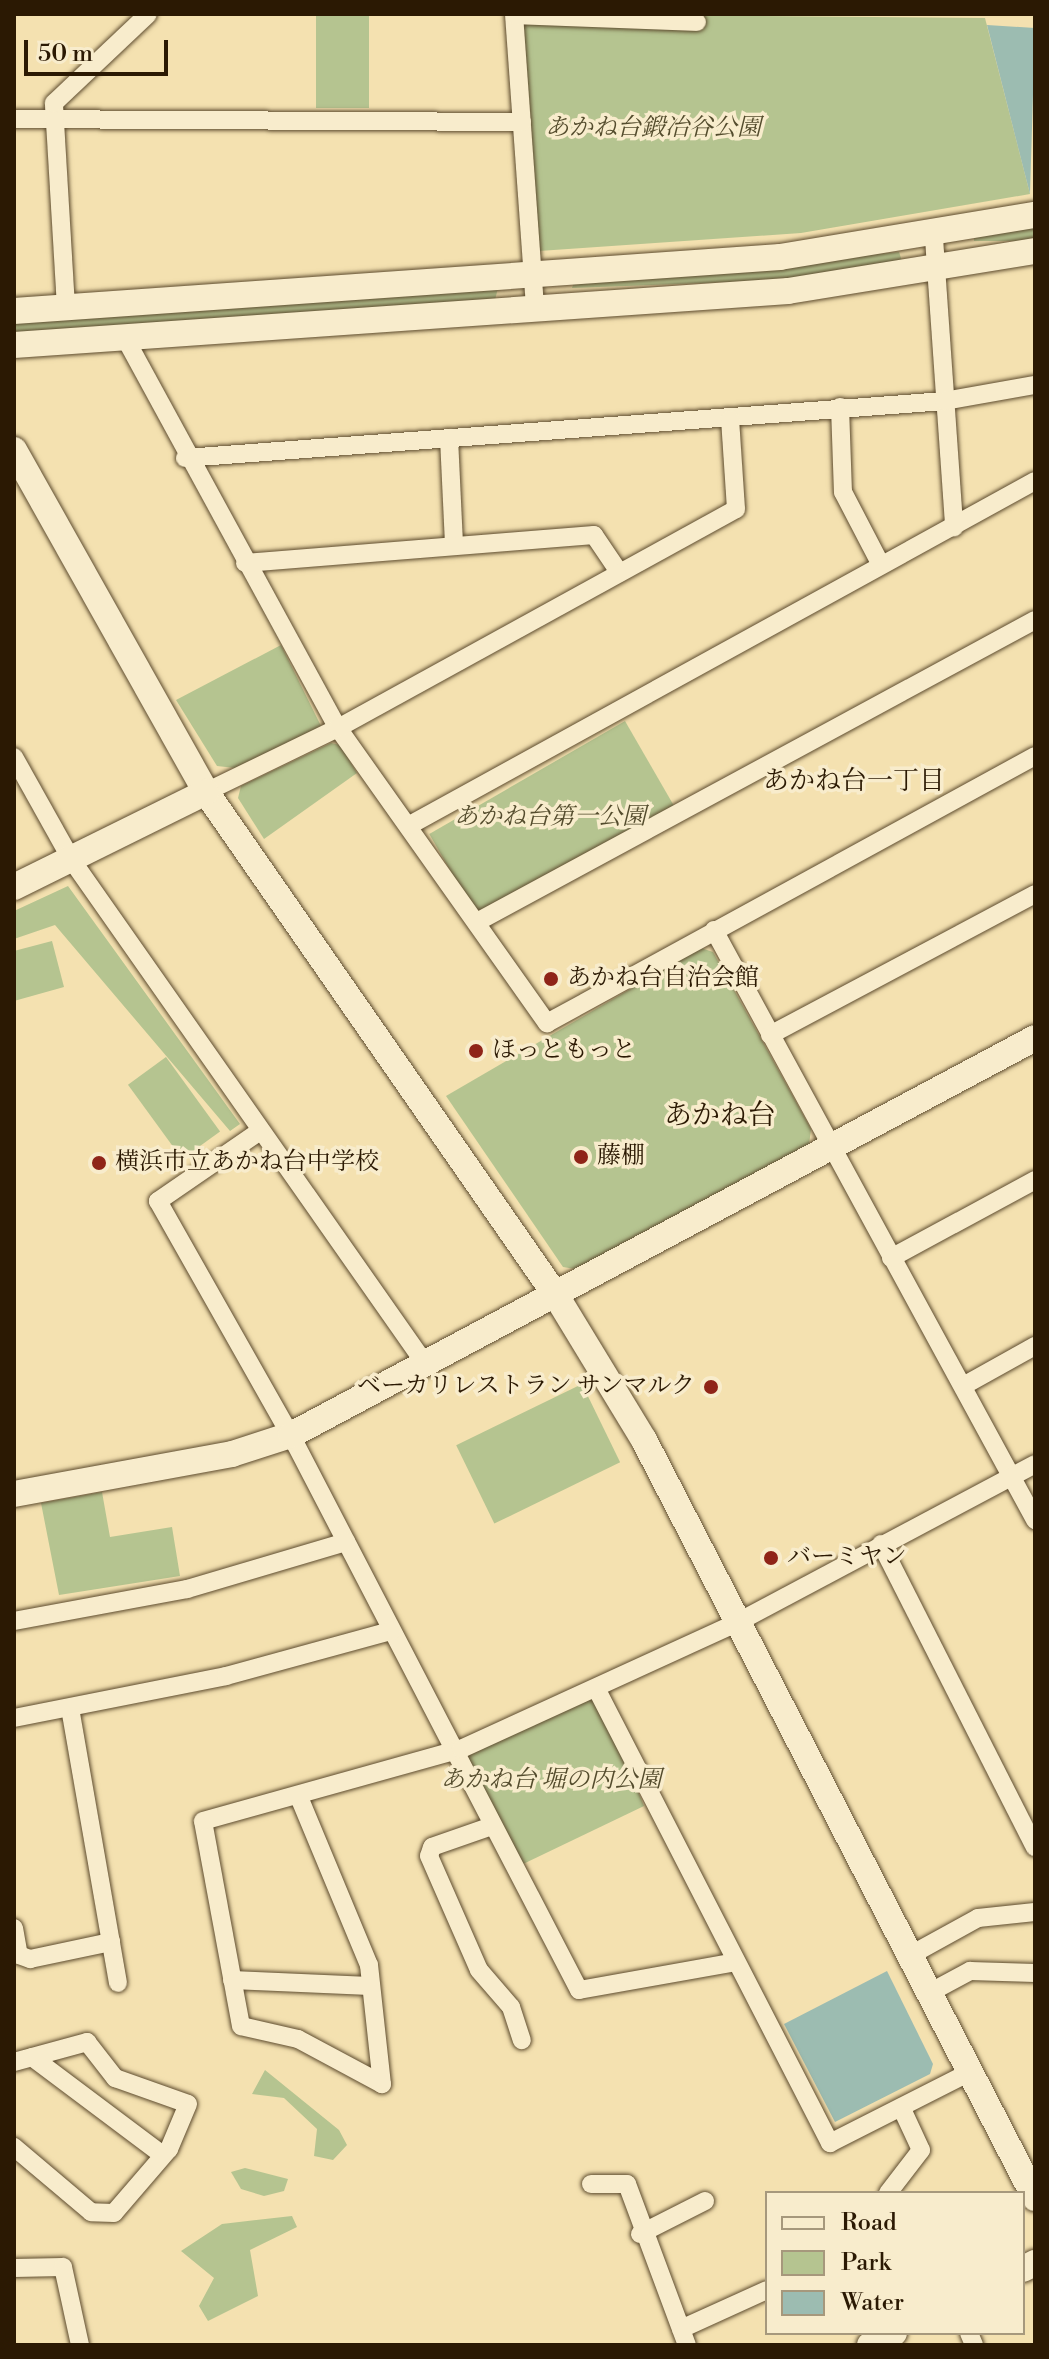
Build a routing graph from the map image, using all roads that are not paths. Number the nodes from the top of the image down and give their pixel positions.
1 (148, 14) edge
2 (514, 15) edge
3 (697, 22) dead end
4 (14, 119) edge
5 (51, 121) junction
6 (522, 122) junction
7 (1035, 215) edge
8 (934, 238) junction
9 (1035, 251) edge
10 (936, 273) junction
11 (533, 275) junction
12 (66, 307) junction
13 (535, 309) junction
14 (14, 311) edge
15 (124, 336) junction
16 (14, 345) edge
17 (1035, 385) edge
18 (944, 401) junction
19 (840, 407) junction
20 (730, 419) junction
21 (449, 438) junction
22 (185, 458) junction
23 (17, 465) edge
24 (1035, 481) edge
25 (954, 527) junction
26 (454, 545) junction
27 (245, 563) junction
28 (881, 565) junction
29 (619, 572) junction
30 (1035, 620) edge
31 (338, 728) junction
32 (1035, 756) edge
33 (14, 757) edge
34 (206, 792) junction
35 (410, 825) junction
36 (71, 859) junction
37 (14, 887) edge
38 (1035, 894) edge
39 (477, 922) junction
40 (714, 930) junction
41 (770, 1035) junction
42 (1035, 1038) edge
43 (260, 1131) junction
44 (831, 1149) junction
45 (1035, 1180) edge
46 (891, 1258) junction
47 (557, 1297) junction
48 (1035, 1346) edge
49 (426, 1365) junction
50 (963, 1386) junction
51 (291, 1435) junction
52 (1035, 1464) edge
53 (1012, 1476) junction
54 (14, 1494) edge
55 (1035, 1520) edge
56 (346, 1542) junction
57 (881, 1544) junction
58 (14, 1621) edge
59 (740, 1621) junction
60 (391, 1631) junction
61 (596, 1688) junction
62 (70, 1708) junction
63 (14, 1718) edge
64 (453, 1751) junction
65 (299, 1797) junction
66 (489, 1827) junction
67 (1035, 1847) edge
68 (1035, 1912) edge
69 (14, 1928) edge
70 (111, 1942) junction
71 (909, 1956) junction
72 (736, 1962) junction
73 (1035, 1973) edge
74 (232, 1980) junction
75 (118, 1983) dead end
76 (370, 1986) junction
77 (929, 1993) junction
78 (522, 2040) dead end
79 (23, 2060) edge
80 (970, 2072) junction
81 (901, 2107) junction
82 (14, 2147) edge
83 (160, 2153) junction
84 (22, 2165) edge
85 (591, 2184) dead end
86 (890, 2191) edge
87 (1035, 2198) edge
88 (705, 2201) dead end
89 (640, 2234) junction
90 (14, 2268) edge
91 (765, 2291) edge
92 (890, 2335) edge
93 (684, 2337) edge
94 (80, 2345) edge
95 (870, 2345) edge

1 - 5 street
2 - 3 street
2 - 6 street
4 - 5 street
5 - 6 street
5 - 12 street
6 - 11 street
7 - 8 street
8 - 10 street
8 - 11 street
9 - 10 street
10 - 13 street
10 - 18 street
11 - 12 street
11 - 13 street
12 - 14 street
13 - 15 street
15 - 16 street
15 - 22 street
17 - 18 street
18 - 19 street
18 - 25 street
19 - 20 street
19 - 28 street
20 - 21 street
20 - 29 street
21 - 22 street
21 - 26 street
22 - 27 street
23 - 34 street
24 - 25 street
25 - 28 street
26 - 27 street
26 - 29 street
27 - 31 street
28 - 35 street
29 - 31 street
30 - 39 street
31 - 34 street
31 - 35 street
32 - 40 street
33 - 36 street
34 - 36 street
34 - 47 street
35 - 39 street
36 - 37 street
36 - 43 street
38 - 41 street
39 - 40 street
40 - 41 street
41 - 44 street
42 - 44 street
43 - 49 street
43 - 51 street
44 - 46 street
44 - 47 street
45 - 46 street
46 - 50 street
47 - 49 street
47 - 59 street
48 - 50 street
49 - 51 street
50 - 53 street
51 - 54 street
51 - 56 street
52 - 53 street
53 - 55 street
53 - 57 street
56 - 58 street
56 - 60 street
57 - 59 street
57 - 67 street
59 - 61 street
59 - 71 street
60 - 62 street
60 - 64 street
61 - 64 street
61 - 72 street
62 - 63 street
62 - 70 street
64 - 65 street
64 - 66 street
65 - 74 street
65 - 76 street
66 - 72 street
66 - 78 street
68 - 71 street
69 - 70 street
70 - 75 street
71 - 77 street
72 - 81 street
73 - 77 street
74 - 76 street
74 - 76 street
77 - 80 street
79 - 83 street
79 - 83 street
80 - 81 street
80 - 87 street
81 - 86 street
82 - 84 street
83 - 84 street
85 - 89 street
88 - 89 street
89 - 93 street
90 - 94 street
91 - 93 street
92 - 95 street

